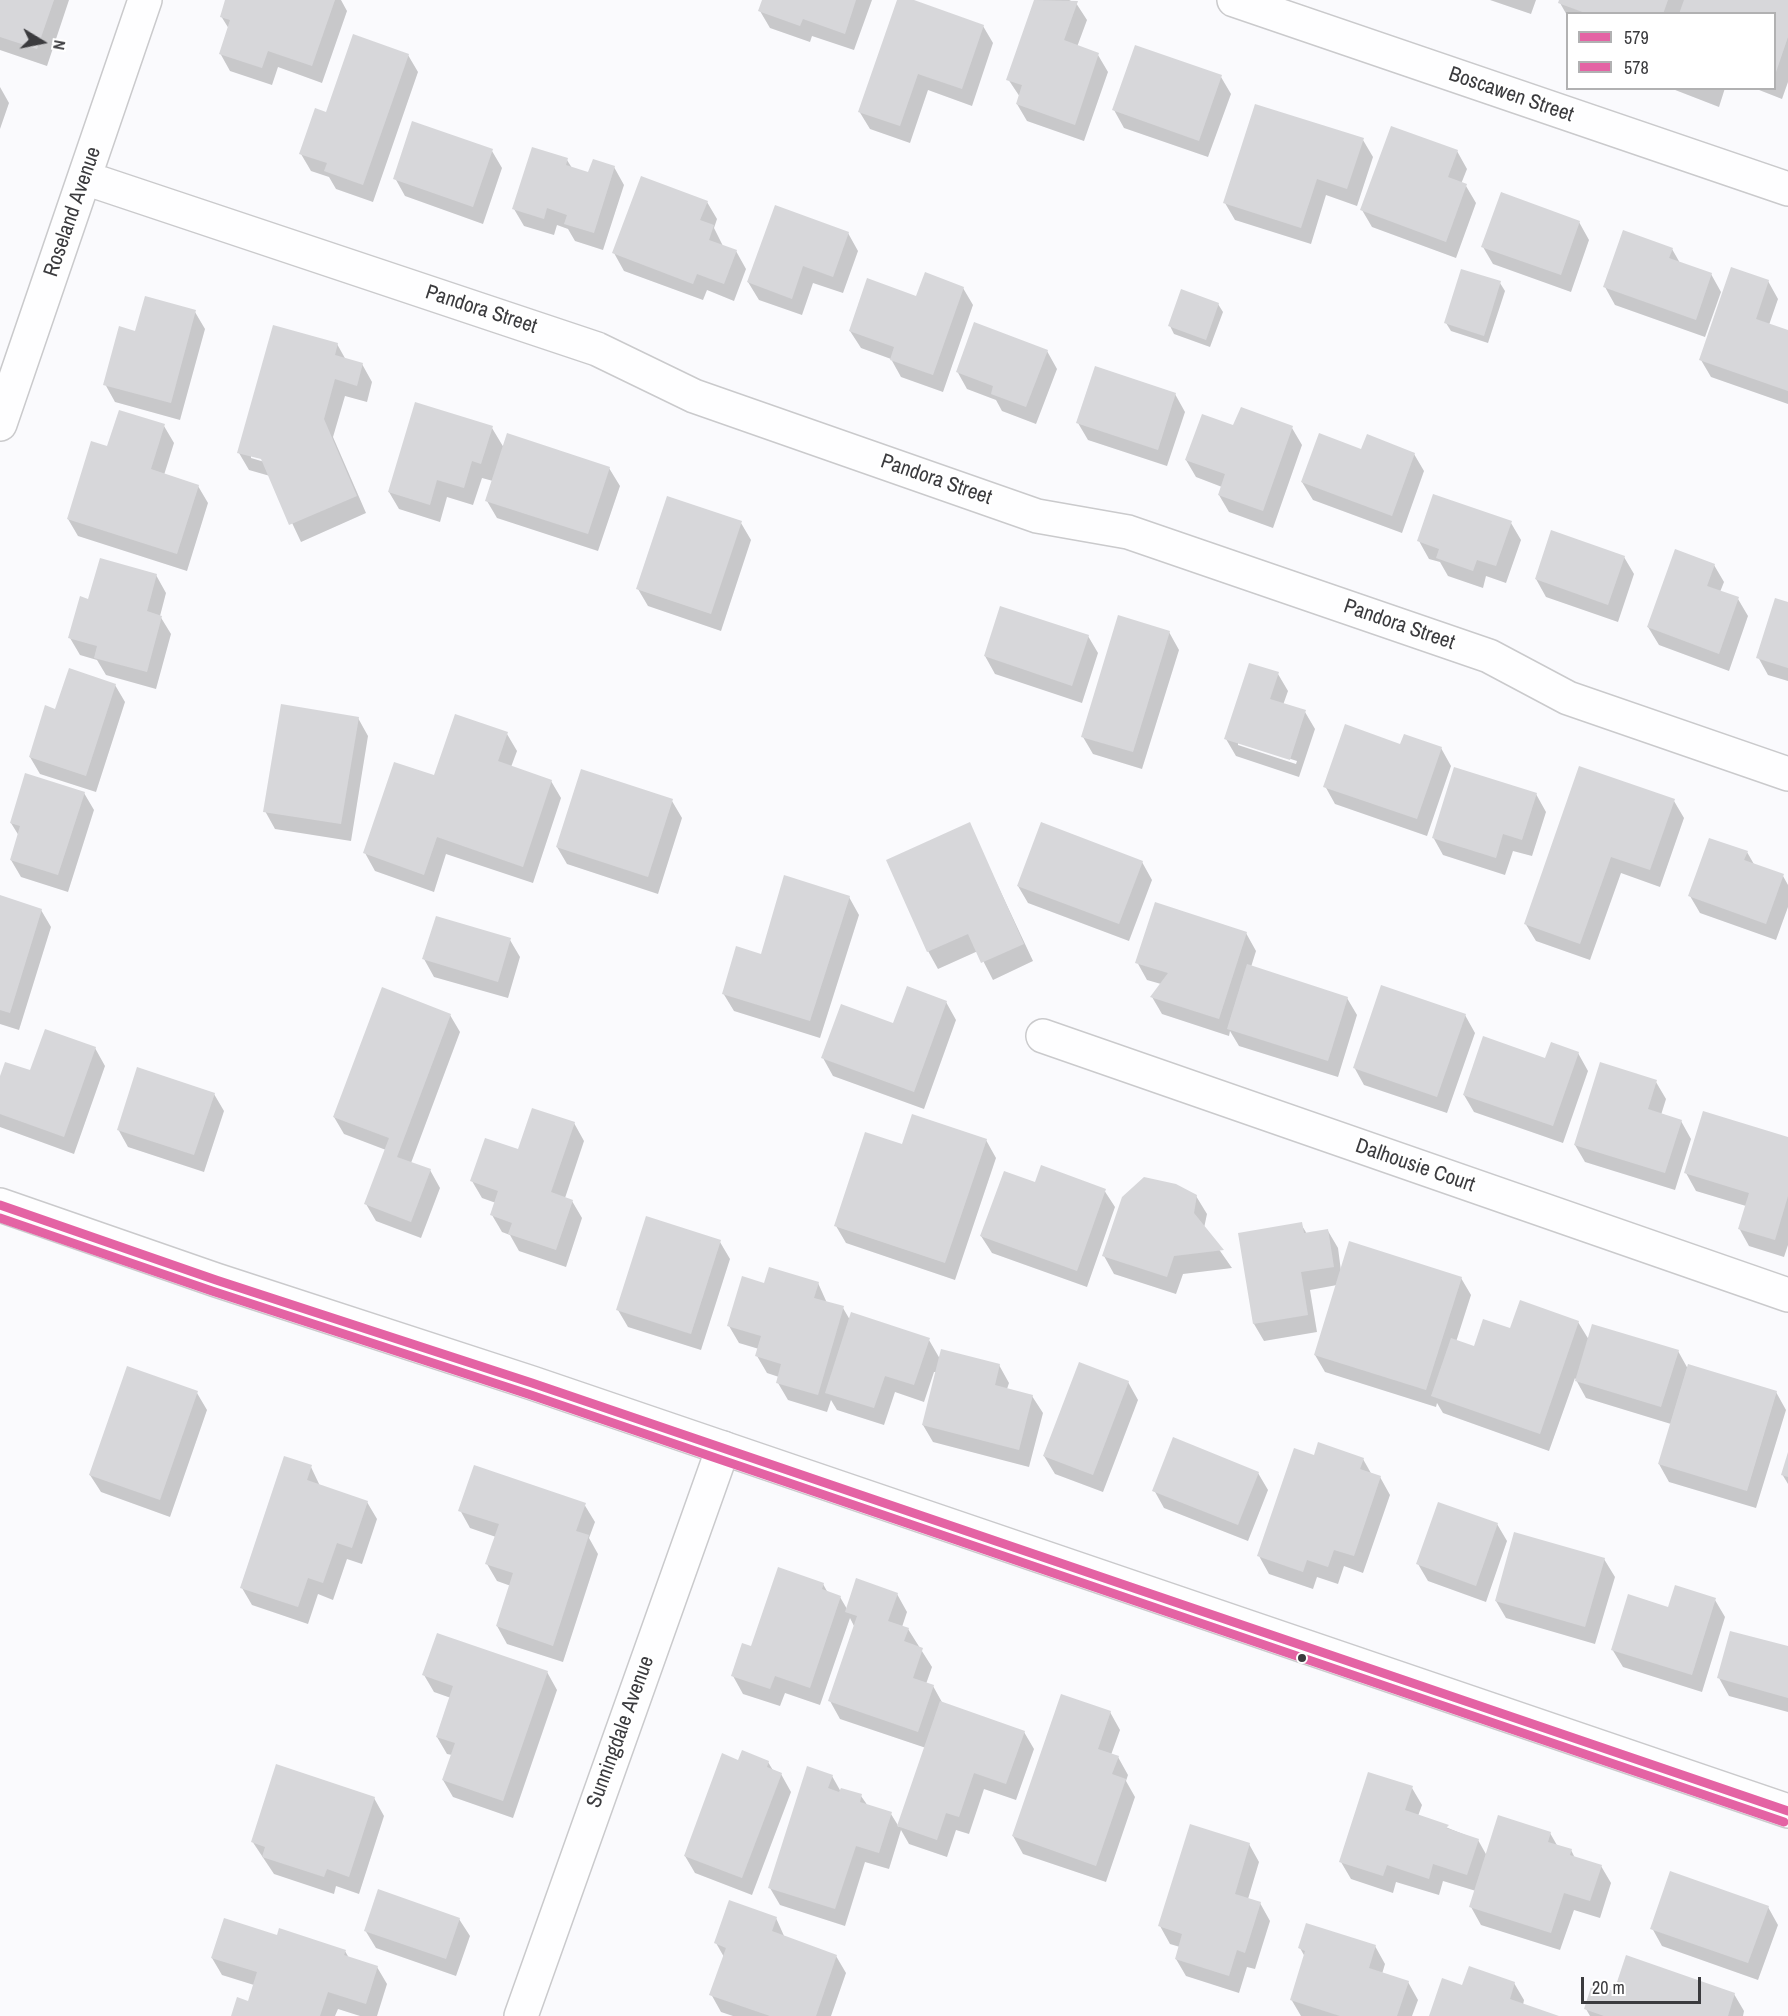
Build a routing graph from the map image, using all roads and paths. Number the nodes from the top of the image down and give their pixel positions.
1 (145, 0) edge
2 (1234, 0) edge
3 (85, 178) junction
4 (1788, 189) edge
5 (0, 424) edge
6 (1788, 774) edge
7 (1043, 1036) dead end
8 (0, 1205) edge
9 (1788, 1296) edge
10 (723, 1448) junction
11 (1788, 1811) edge
12 (521, 2016) edge

1 - 3 street, Roseland Avenue
2 - 4 street, Boscawen Street
3 - 5 street, Roseland Avenue
3 - 6 street, Pandora Street
7 - 9 street, Dalhousie Court
8 - 10 street
10 - 11 street
10 - 12 street, Sunningdale Avenue

